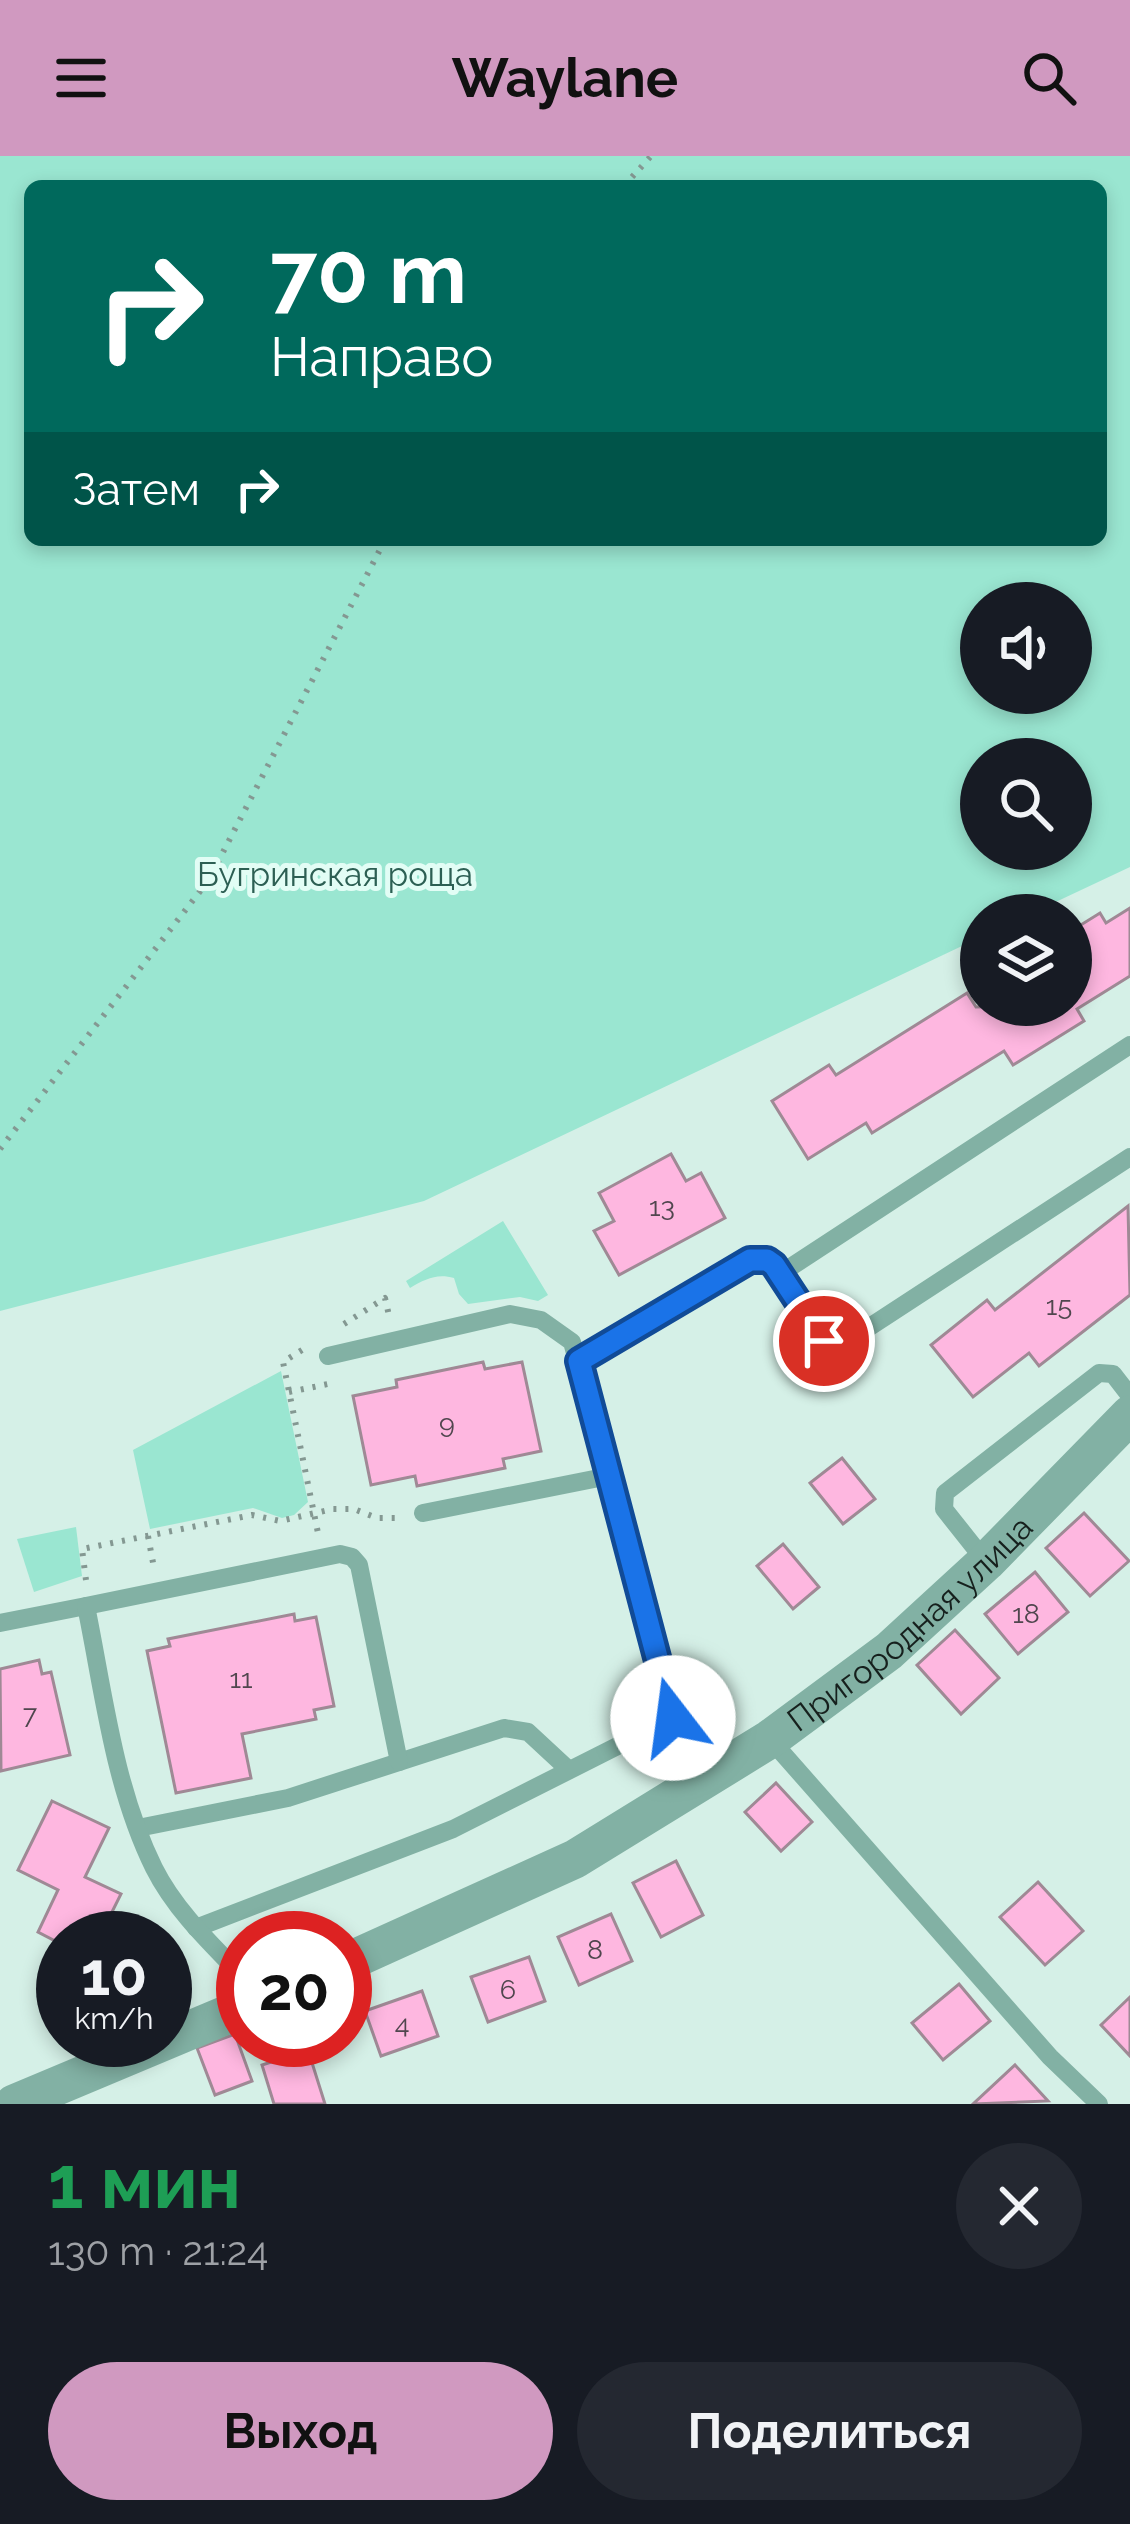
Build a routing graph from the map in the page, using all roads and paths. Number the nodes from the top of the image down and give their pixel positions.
1 (651, 156) edge
2 (629, 180) edge
3 (382, 546) edge
4 (1130, 1046) edge
5 (0, 1149) edge
6 (1130, 1157) edge
7 (780, 1274) junction
8 (334, 1330) dead end
9 (395, 1341) junction
10 (322, 1349) joint
11 (579, 1361) junction
12 (1130, 1396) edge
13 (1130, 1414) edge
14 (609, 1476) junction
15 (314, 1513) junction
16 (423, 1514) joint
17 (323, 1558) junction
18 (986, 1562) junction
19 (88, 1605) junction
20 (0, 1623) edge
21 (673, 1718) junction
22 (770, 1738) junction
23 (399, 1762) junction
24 (569, 1770) junction
25 (715, 1774) junction
26 (138, 1828) junction
27 (196, 1928) junction
28 (216, 1949) edge
29 (372, 1951) edge
30 (216, 2019) edge
31 (14, 2104) edge
32 (1100, 2104) edge

1 - 2 path
3 - 5 path
4 - 7 lane
6 - 7 lane
7 - 11 lane
8 - 9 path
9 - 10 lane
9 - 11 lane
10 - 15 path
11 - 14 lane
12 - 18 lane
13 - 18 street, Пригородная улица
14 - 16 lane
14 - 21 lane
15 - 16 path
15 - 17 path
15 - 19 path
17 - 19 lane
17 - 23 lane
18 - 22 street, Пригородная улица
19 - 20 lane
19 - 26 lane
21 - 24 lane
21 - 25 lane
22 - 25 street, Пригородная улица
22 - 32 lane
23 - 24 lane
23 - 26 lane
24 - 27 lane
25 - 29 street, Пригородная улица
26 - 27 lane
27 - 28 lane
30 - 31 street

